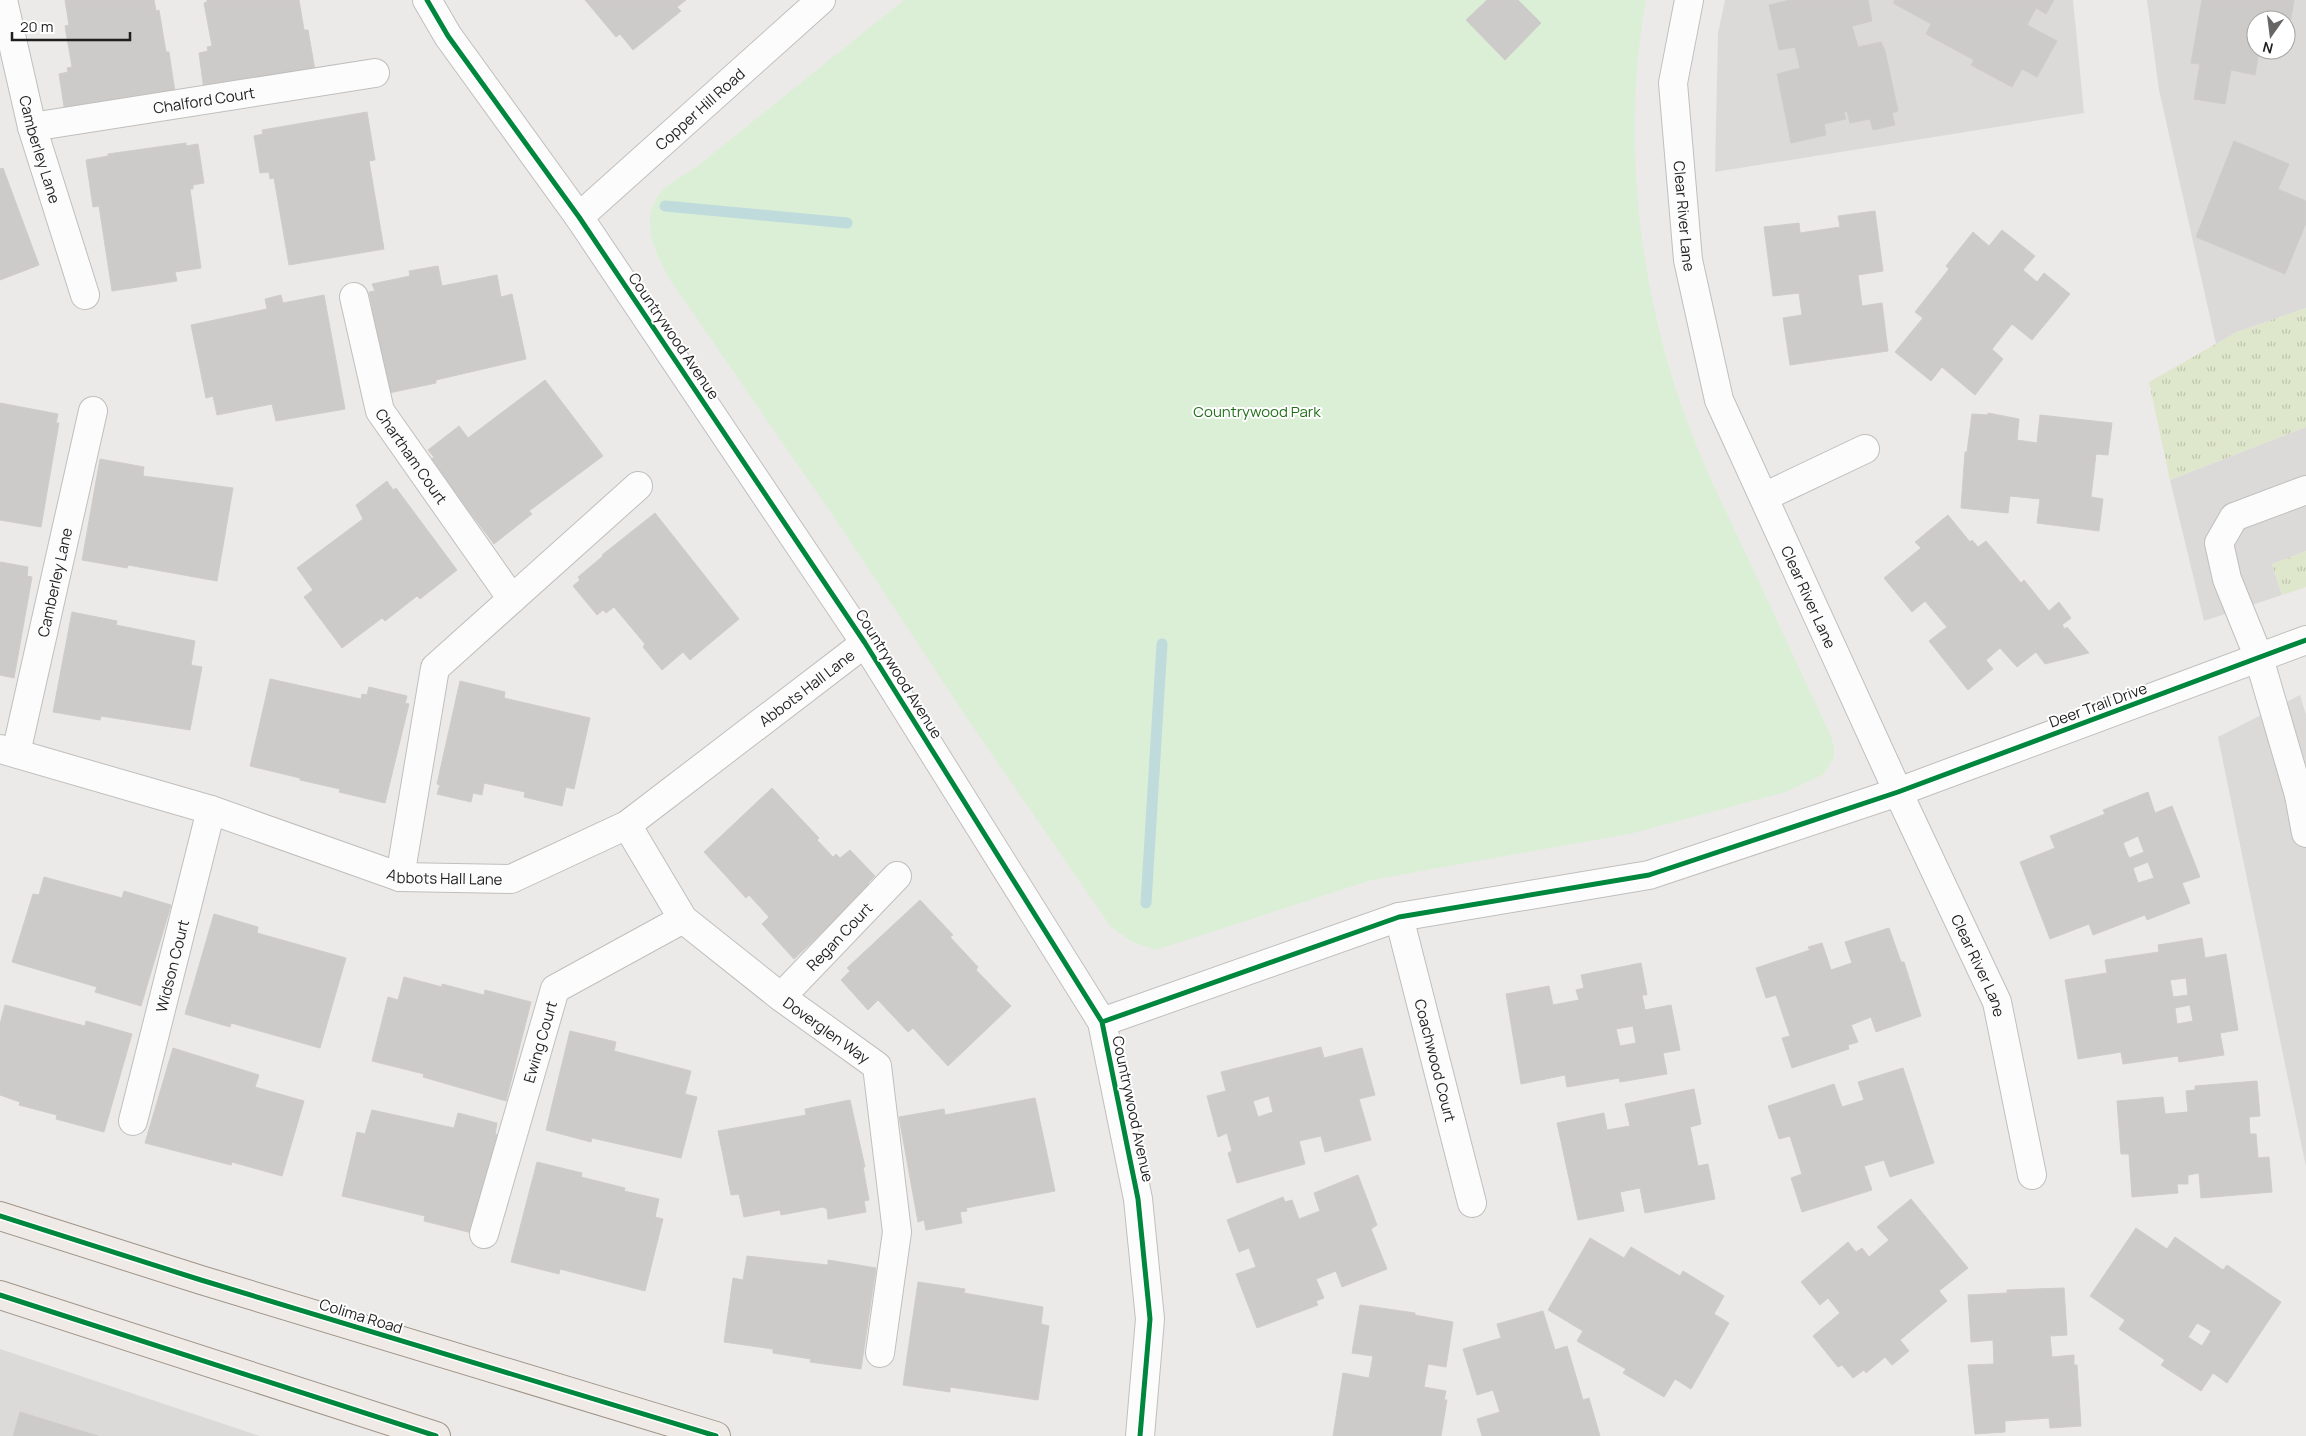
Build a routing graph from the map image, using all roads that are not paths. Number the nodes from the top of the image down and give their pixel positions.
1 (3, 0) edge
2 (428, 0) edge
3 (821, 0) edge
4 (1689, 0) edge
5 (375, 73) dead end
6 (32, 127) junction
7 (579, 217) junction
8 (85, 295) dead end
9 (354, 297) dead end
10 (93, 411) dead end
11 (1865, 449) dead end
12 (638, 486) dead end
13 (2306, 490) edge
14 (1764, 497) junction
15 (512, 599) junction
16 (2306, 640) edge
17 (866, 643) junction
18 (2259, 658) junction
19 (8, 751) edge
20 (1898, 792) junction
21 (2303, 794) edge
22 (212, 810) junction
23 (627, 825) junction
24 (2306, 833) edge
25 (897, 876) dead end
26 (400, 877) junction
27 (1399, 917) junction
28 (683, 919) junction
29 (781, 996) junction
30 (1102, 1022) junction
31 (133, 1121) dead end
32 (2032, 1175) dead end
33 (1472, 1203) dead end
34 (0, 1216) edge
35 (484, 1234) dead end
36 (0, 1294) edge
37 (880, 1353) dead end
38 (436, 1436) edge
39 (716, 1436) edge
40 (1140, 1436) edge

1 - 6 street, Camberley Lane
2 - 7 street, Countrywood Avenue
3 - 7 street, Copper Hill Road
4 - 14 street, Clear River Lane
5 - 6 street, Chalford Court
6 - 8 street, Camberley Lane
7 - 17 street, Countrywood Avenue
9 - 15 street, Chartham Court
10 - 19 street, Camberley Lane
11 - 14 street
12 - 15 street
13 - 18 street
14 - 20 street, Clear River Lane
15 - 26 street
16 - 18 street, Deer Trail Drive
17 - 23 street, Abbots Hall Lane
17 - 30 street, Countrywood Avenue
18 - 20 street, Deer Trail Drive
18 - 21 street
19 - 22 street, Abbots Hall Lane
20 - 27 street, Deer Trail Drive
20 - 32 street, Clear River Lane
21 - 24 street
22 - 26 street, Abbots Hall Lane
22 - 31 street, Widson Court
23 - 26 street, Abbots Hall Lane
23 - 28 street, Doverglen Way
25 - 29 street, Regan Court
27 - 30 street, Deer Trail Drive
27 - 33 street, Coachwood Court
28 - 29 street, Doverglen Way
28 - 35 street, Ewing Court
29 - 37 street, Doverglen Way
30 - 40 street, Countrywood Avenue
34 - 39 main road, Colima Road
36 - 38 main road

